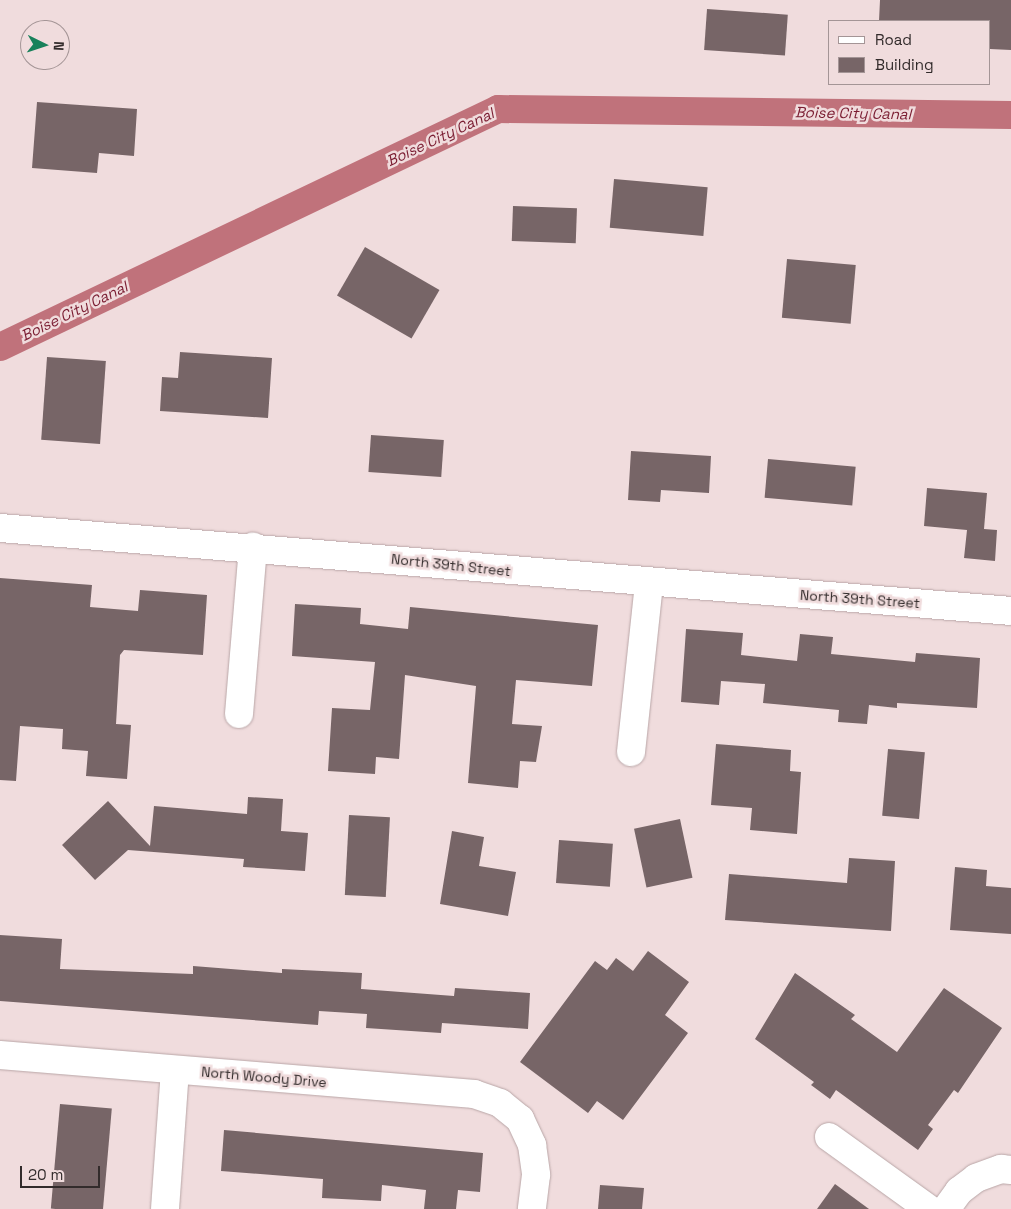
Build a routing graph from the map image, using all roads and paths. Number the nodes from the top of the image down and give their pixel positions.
1 (0, 528) edge
2 (253, 547) junction
3 (649, 583) junction
4 (1011, 611) edge
5 (239, 714) dead end
6 (631, 752) dead end
7 (0, 1055) edge
8 (175, 1070) junction
9 (829, 1137) dead end
10 (1011, 1170) edge
11 (166, 1209) edge
12 (532, 1209) edge
13 (929, 1209) edge
14 (946, 1209) edge

1 - 2 street, North 39th Street
2 - 3 street, North 39th Street
2 - 5 street
3 - 4 street, North 39th Street
3 - 6 street
7 - 8 street, North Woody Drive
8 - 11 street
8 - 12 street, North Woody Drive
9 - 13 street
10 - 14 street

